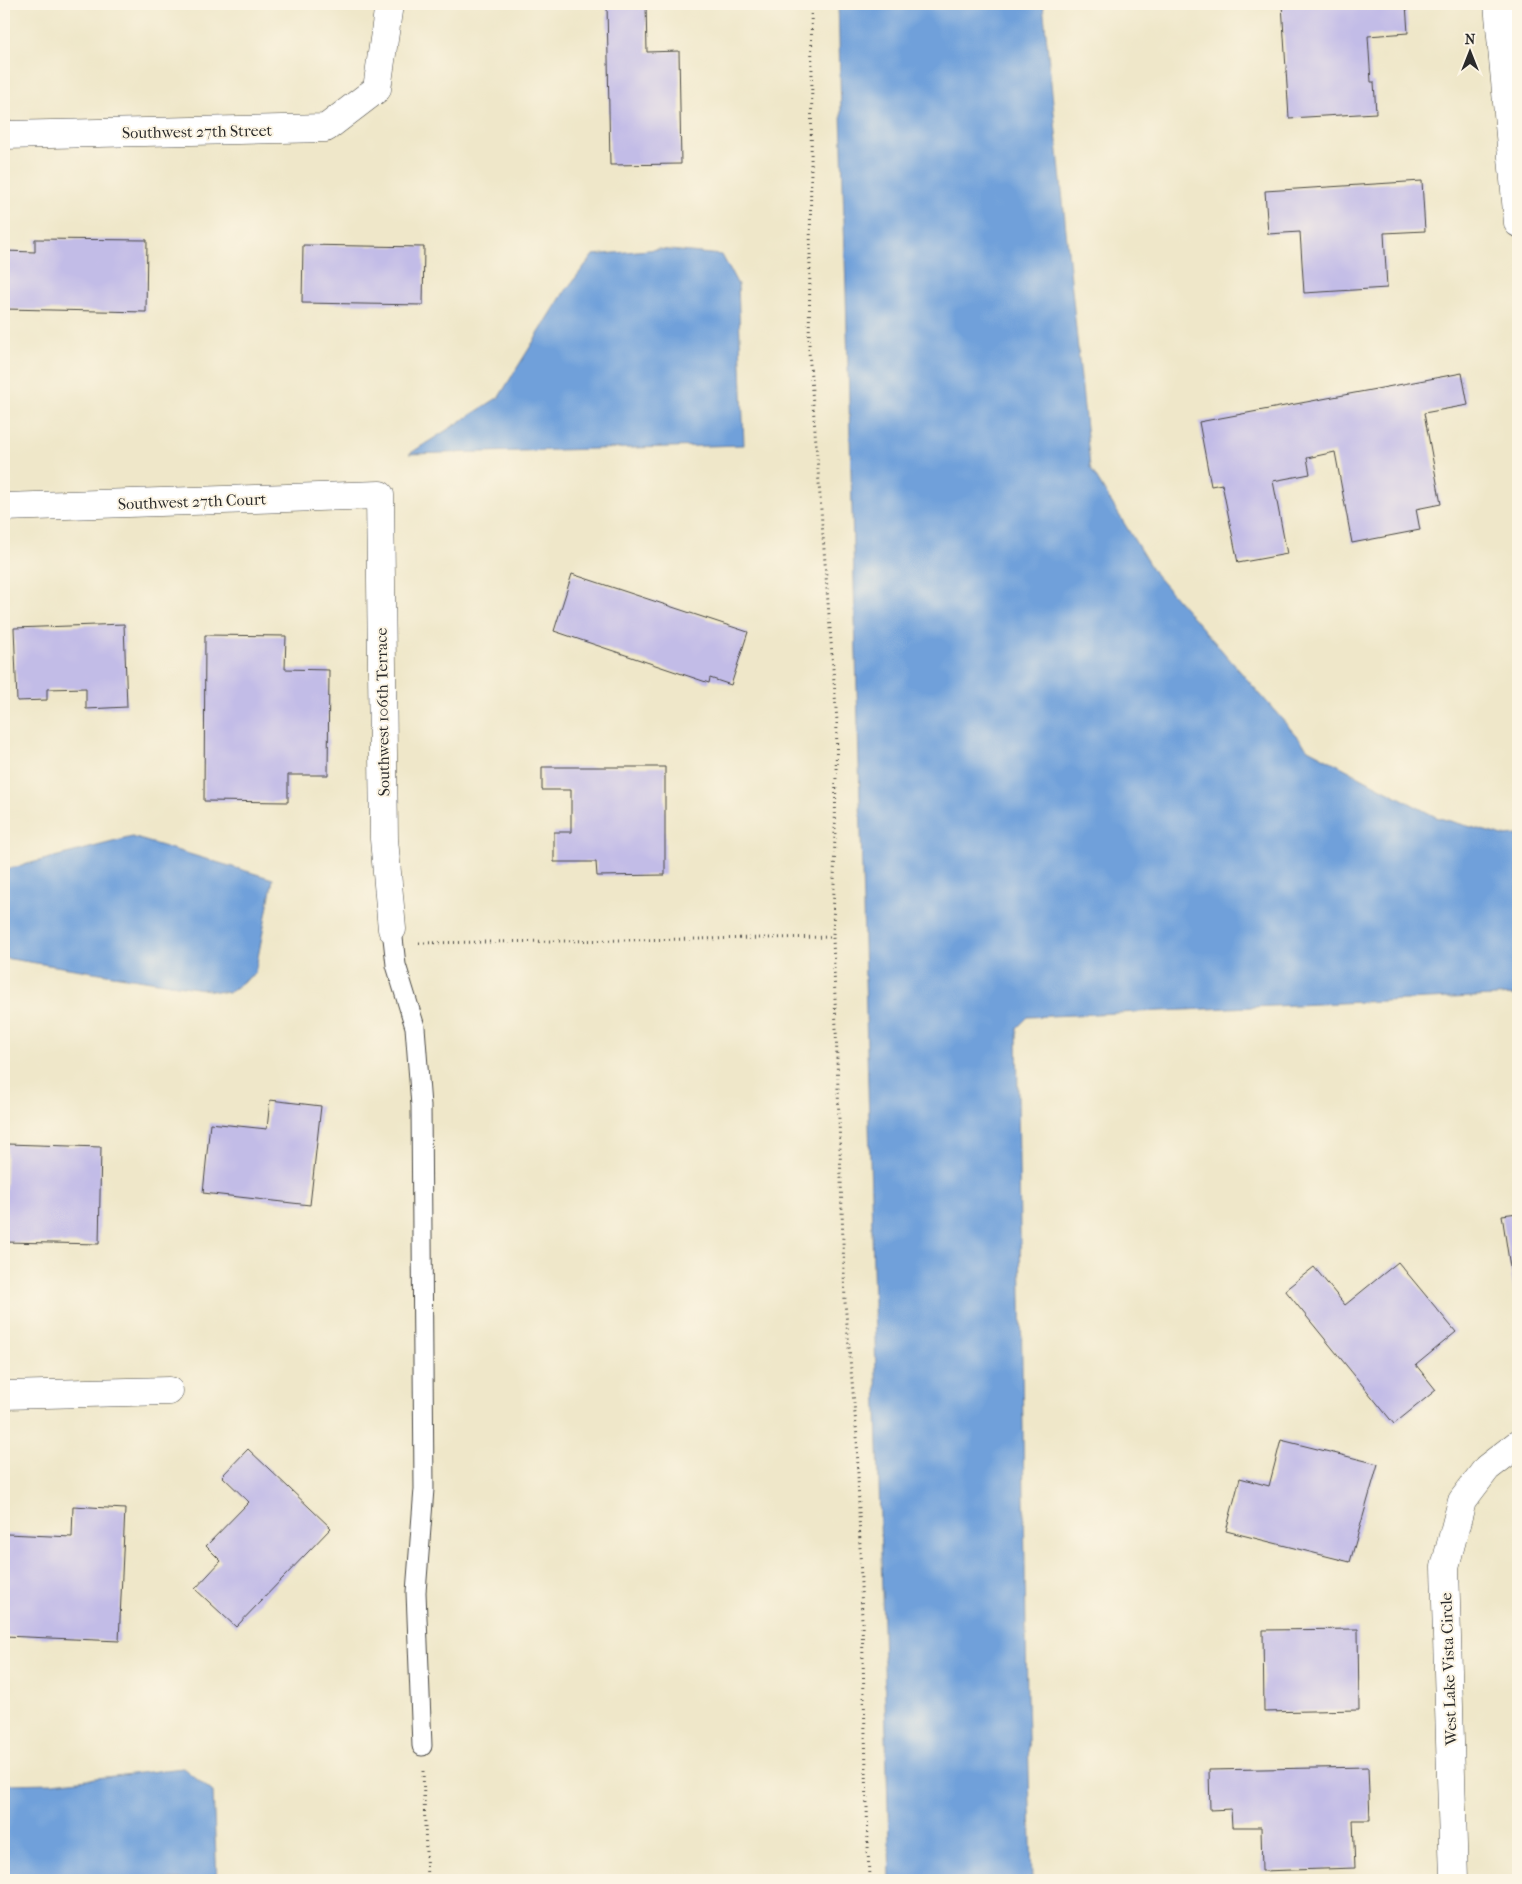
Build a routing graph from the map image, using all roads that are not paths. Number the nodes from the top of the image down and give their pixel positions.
1 (389, 4) edge
2 (1498, 4) edge
3 (4, 135) edge
4 (1518, 223) edge
5 (380, 495) joint
6 (4, 506) edge
7 (393, 936) joint
8 (169, 1391) dead end
9 (4, 1395) edge
10 (1518, 1444) edge
11 (422, 1746) road end
12 (1454, 1880) edge

1 - 3 street, Southwest 27th Street
2 - 4 street
5 - 6 street, Southwest 27th Court
5 - 7 street, Southwest 106th Terrace
7 - 11 lane
8 - 9 street
10 - 12 street, West Lake Vista Circle

